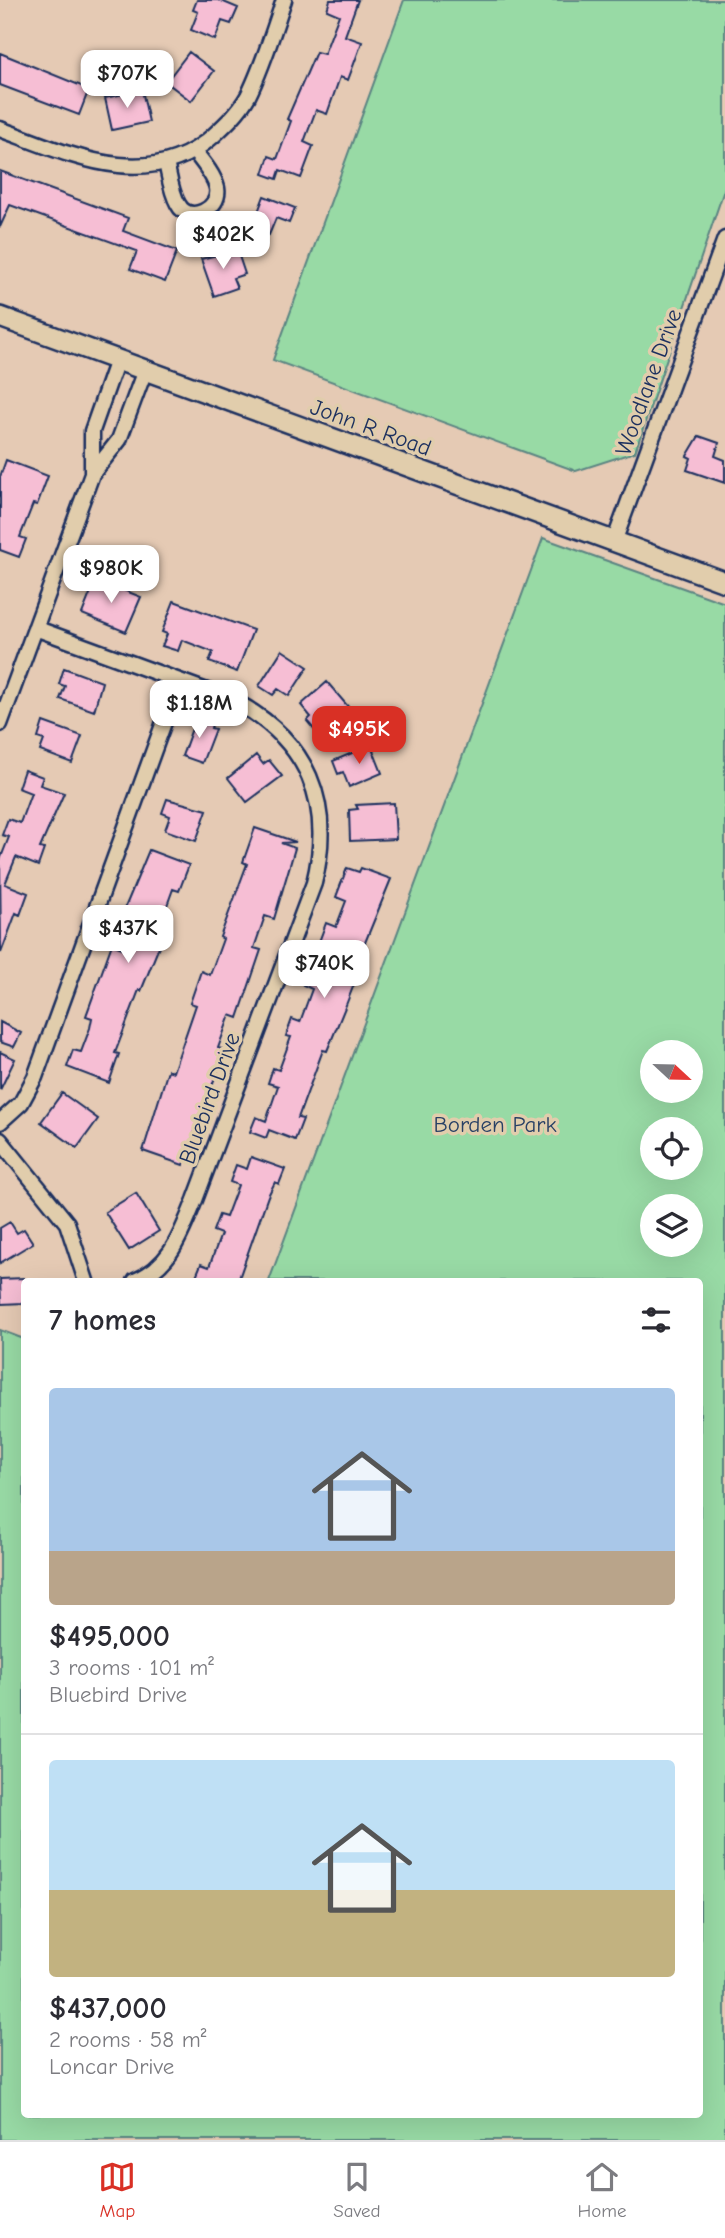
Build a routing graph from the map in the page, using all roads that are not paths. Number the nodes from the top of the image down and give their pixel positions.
1 (284, 0) edge
2 (0, 129) edge
3 (194, 150) junction
4 (166, 162) junction
5 (725, 239) edge
6 (0, 317) edge
7 (117, 360) junction
8 (145, 370) junction
9 (92, 474) junction
10 (614, 542) junction
11 (725, 582) edge
12 (35, 628) junction
13 (179, 681) junction
14 (0, 724) edge
15 (0, 1122) edge
16 (0, 1140) edge
17 (85, 1278) edge
18 (140, 1278) edge

1 - 3 street
2 - 4 street
3 - 4 street
3 - 4 street
5 - 10 street, Woodlane Drive
6 - 7 main road, John R Road
7 - 8 main road, John R Road
7 - 9 street
8 - 9 street
8 - 10 main road, John R Road
9 - 12 street
10 - 11 main road, John R Road
12 - 13 street, Bluebird Drive
12 - 14 street
13 - 15 street
13 - 18 street, Bluebird Drive
16 - 17 street

